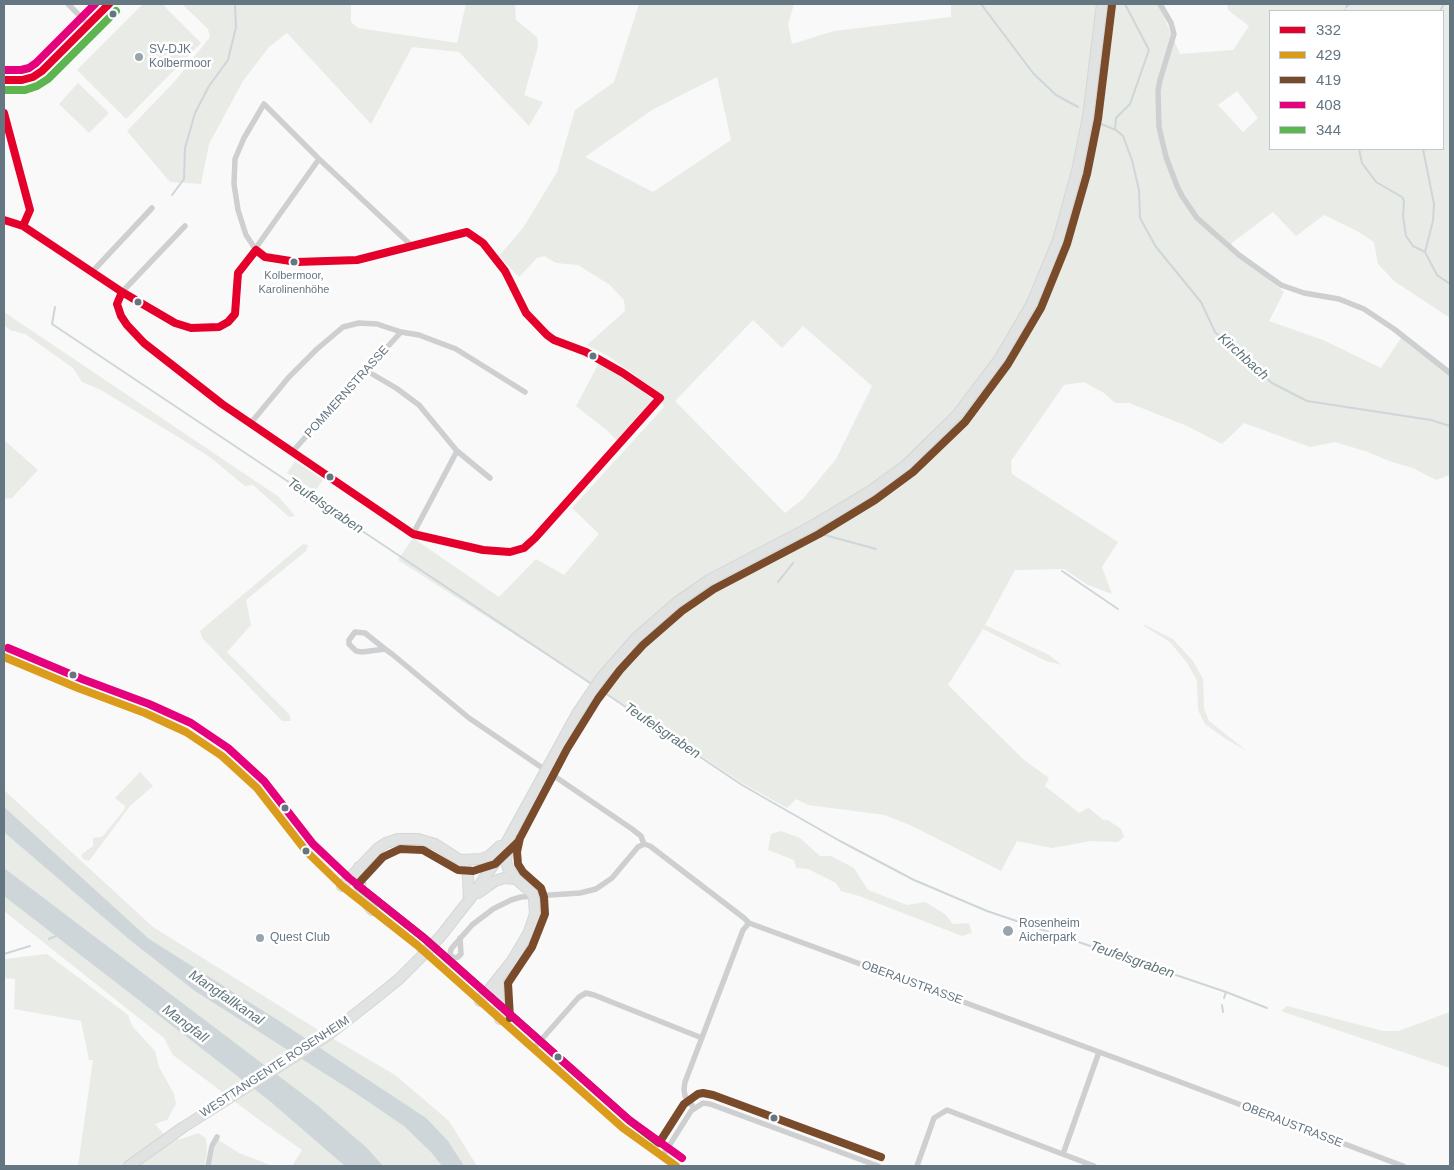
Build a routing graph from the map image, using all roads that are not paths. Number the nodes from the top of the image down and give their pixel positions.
1 (68, 4) edge
2 (109, 4) edge
3 (1102, 4) edge
4 (1160, 4) edge
5 (88, 24) junction
6 (4, 80) edge
7 (4, 113) edge
8 (319, 159) junction
9 (152, 208) dead end
10 (4, 220) edge
11 (23, 226) junction
12 (186, 226) dead end
13 (412, 246) junction
14 (256, 250) junction
15 (92, 272) junction
16 (122, 292) junction
17 (401, 332) junction
18 (367, 372) junction
19 (1450, 373) edge
20 (525, 392) dead end
21 (250, 424) junction
22 (457, 451) junction
23 (292, 452) junction
24 (490, 478) dead end
25 (413, 534) junction
26 (385, 649) junction
27 (4, 657) edge
28 (510, 836) junction
29 (644, 844) junction
30 (460, 860) junction
31 (359, 868) junction
32 (516, 879) junction
33 (342, 886) junction
34 (469, 900) junction
35 (372, 910) junction
36 (749, 923) junction
37 (460, 938) dead end
38 (498, 980) junction
39 (480, 1001) junction
40 (500, 1019) junction
41 (702, 1038) junction
42 (534, 1048) junction
43 (1099, 1052) junction
44 (694, 1108) junction
45 (217, 1137) dead end
46 (1063, 1154) junction
47 (662, 1157) junction
48 (129, 1166) edge
49 (208, 1166) edge
50 (676, 1166) edge
51 (878, 1166) edge
52 (917, 1166) edge
53 (1094, 1166) edge
54 (1403, 1166) edge

1 - 5 street
2 - 5 street
3 - 28 highway, WESTTANGENTE ROSENHEIM, bridge
4 - 19 street
5 - 6 street
7 - 11 street
8 - 13 street
8 - 14 street
8 - 14 street
9 - 15 street
10 - 11 street
11 - 15 street
12 - 16 street
13 - 14 street
13 - 25 street
14 - 16 street
15 - 16 street
16 - 21 street
17 - 18 street, POMMERNSTRASSE
17 - 20 street
17 - 21 street
18 - 22 street
18 - 23 street, POMMERNSTRASSE
21 - 23 street
22 - 24 street
22 - 25 street
23 - 25 street
26 - 26 street, OBERAUSTRASSE
26 - 29 street, OBERAUSTRASSE
27 - 33 street
28 - 30 highway
28 - 32 highway
28 - 34 highway, WESTTANGENTE ROSENHEIM
29 - 36 street, OBERAUSTRASSE
29 - 37 street
30 - 31 highway
30 - 34 highway
31 - 33 highway
31 - 35 highway
32 - 34 highway
32 - 38 highway, bridge
33 - 35 street
34 - 48 highway, WESTTANGENTE ROSENHEIM, bridge
35 - 39 street
36 - 41 street
36 - 43 street, OBERAUSTRASSE
38 - 39 highway
38 - 40 highway
39 - 40 street
40 - 42 street
41 - 42 street
41 - 44 street
42 - 47 street
43 - 46 street
43 - 54 street, OBERAUSTRASSE
44 - 47 street
44 - 51 street
45 - 49 street
46 - 52 street
46 - 53 street
47 - 50 street

